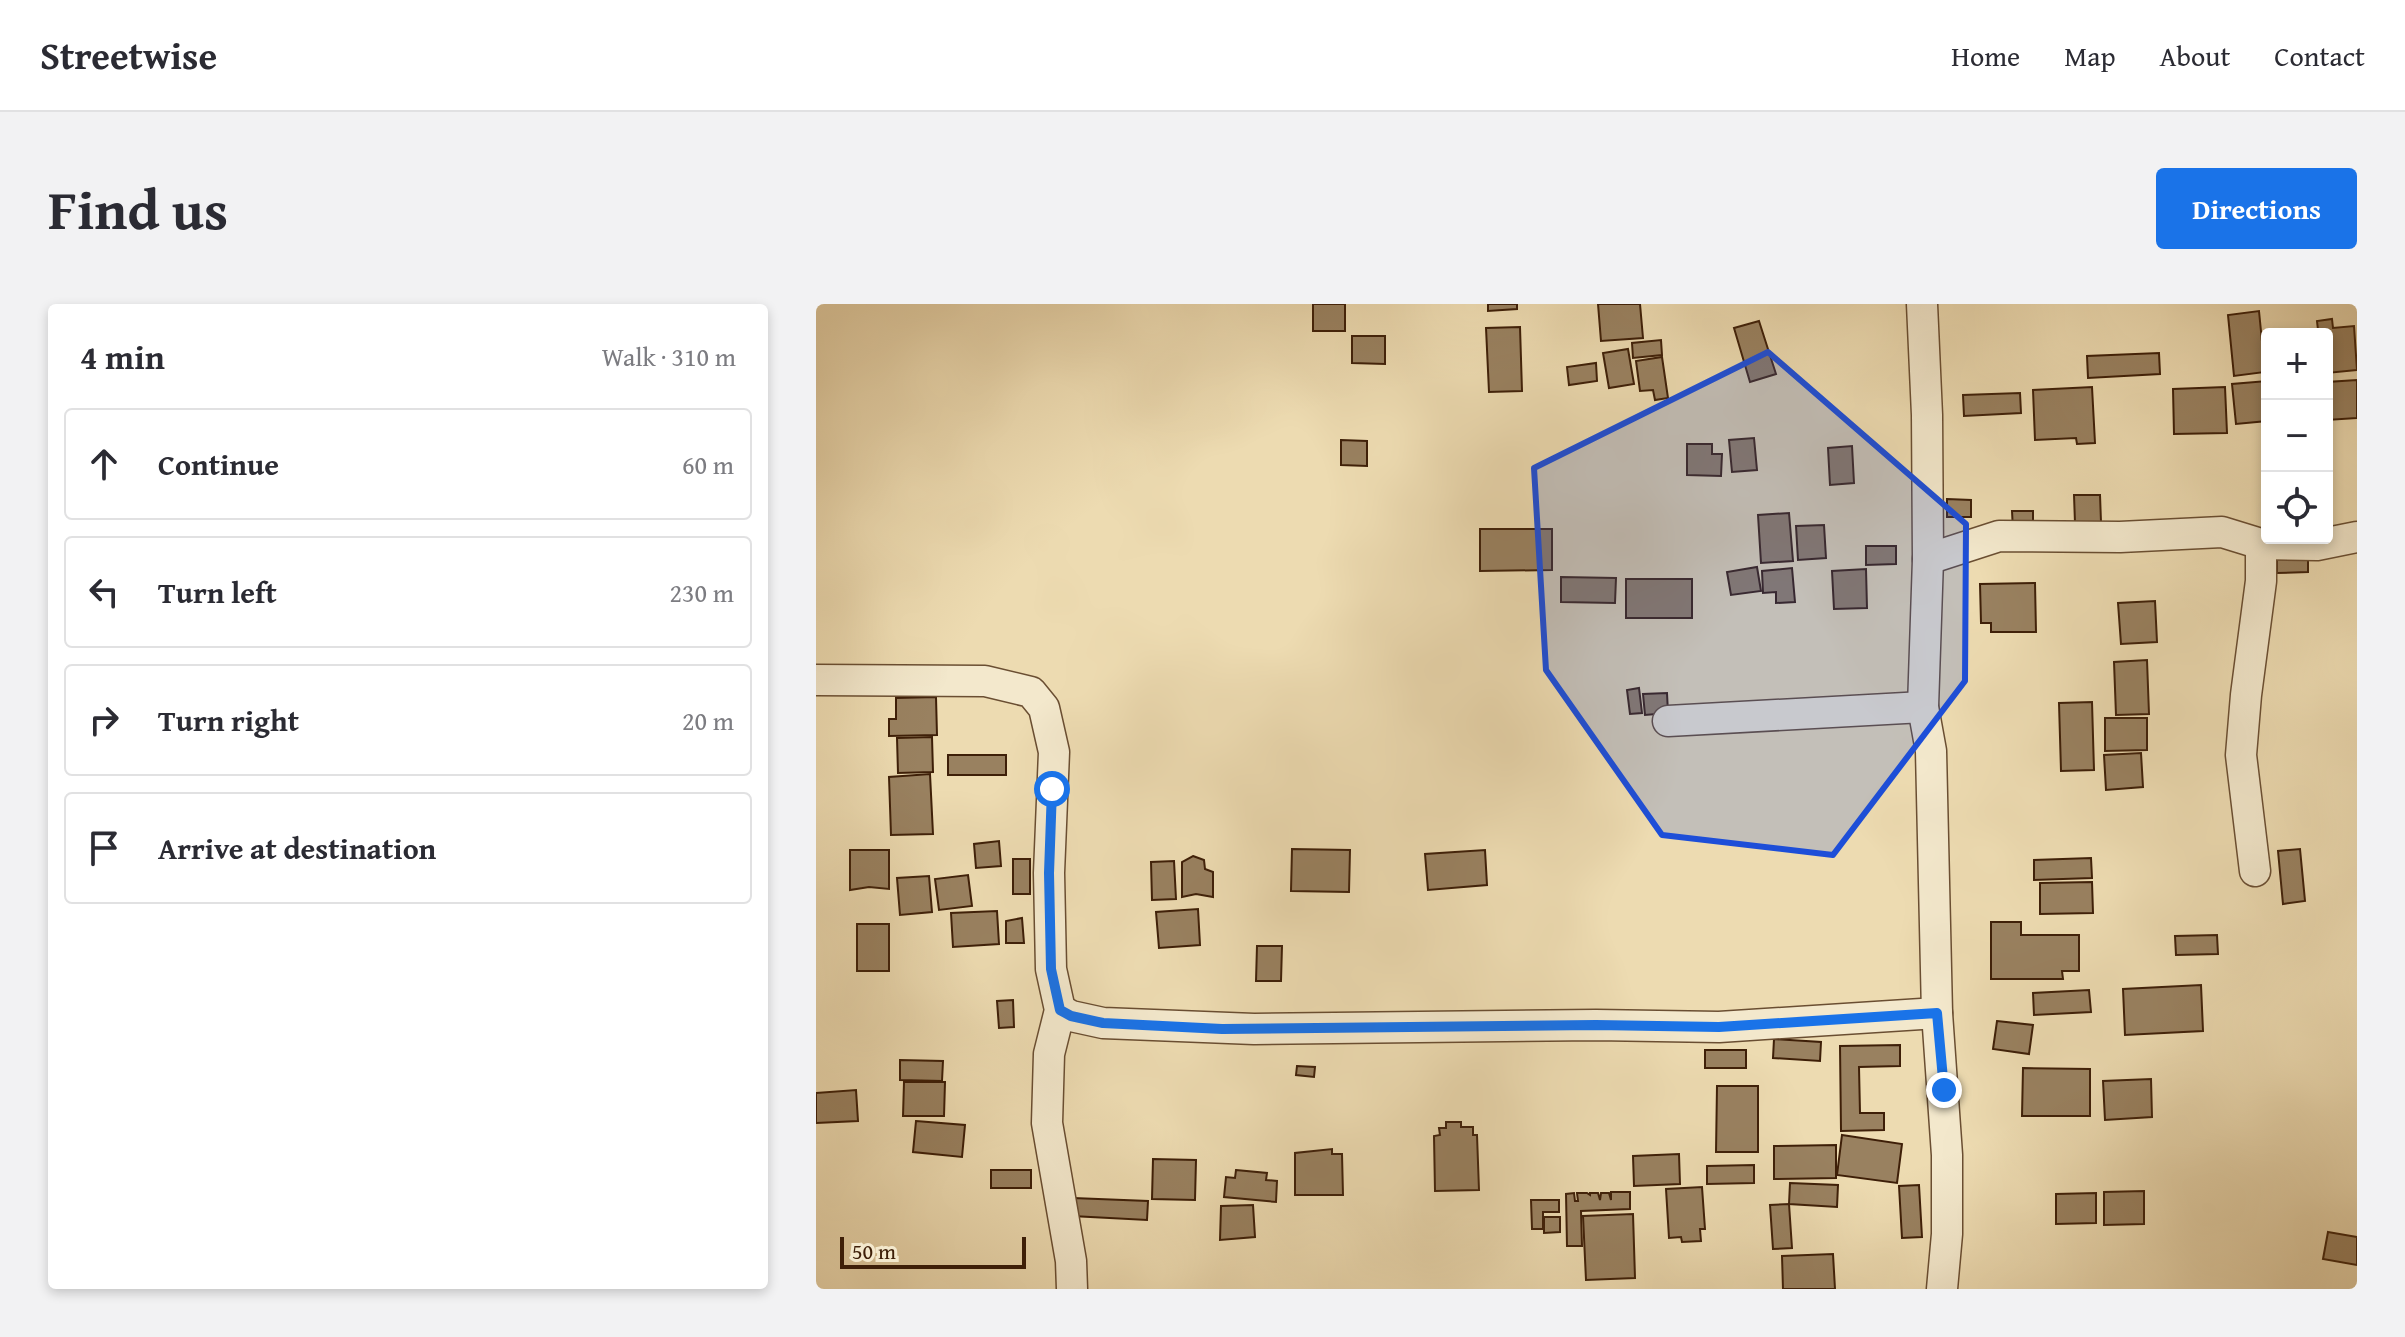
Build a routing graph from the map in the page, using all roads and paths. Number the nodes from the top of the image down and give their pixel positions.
1 (1922, 304) edge
2 (2357, 537) edge
3 (2333, 542) edge
4 (2261, 544) junction
5 (2322, 544) edge
6 (1928, 559) junction
7 (816, 680) edge
8 (1923, 707) junction
9 (1668, 721) dead end
10 (2255, 871) dead end
11 (1060, 1010) junction
12 (1937, 1013) junction
13 (1072, 1289) edge
14 (1942, 1289) edge

1 - 6 street
2 - 3 street
4 - 5 street
4 - 6 street
4 - 10 street
6 - 8 street
7 - 11 street
8 - 9 street
8 - 12 street
11 - 12 street
11 - 13 street
12 - 14 street

